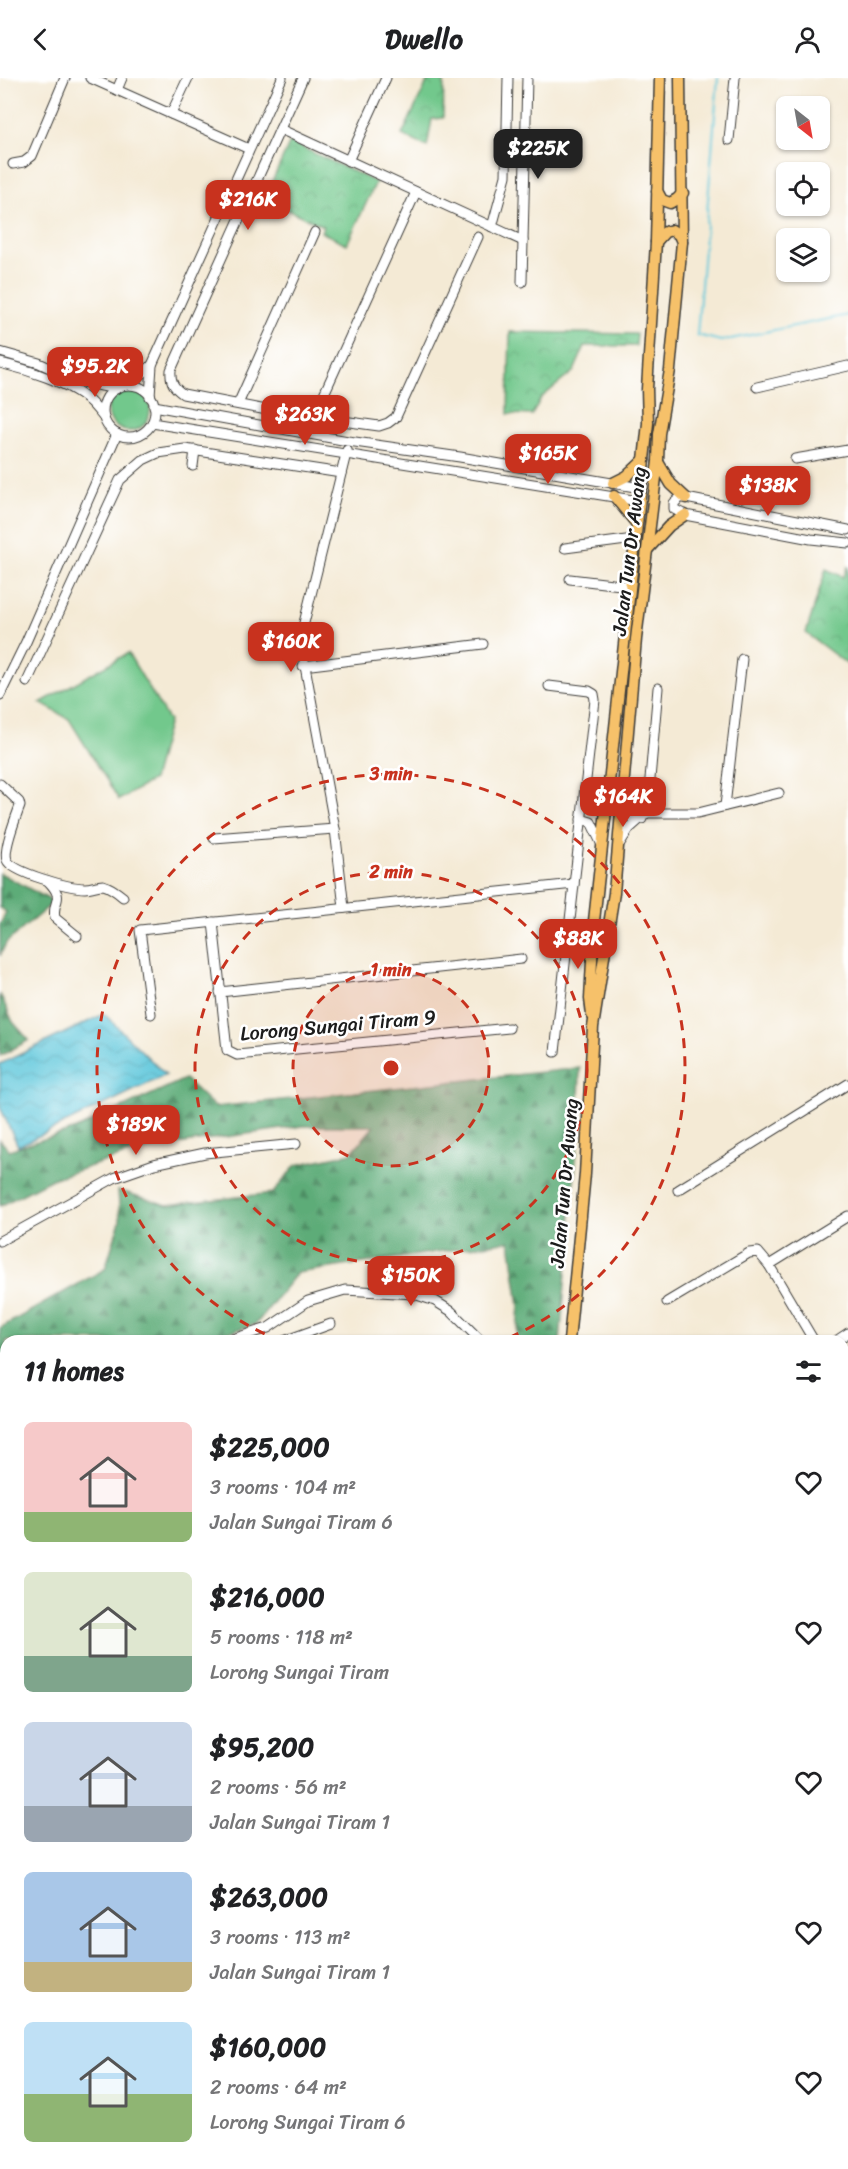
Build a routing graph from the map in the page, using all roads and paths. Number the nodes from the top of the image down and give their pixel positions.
1 (65, 78) edge
2 (90, 78) edge
3 (122, 78) edge
4 (188, 78) edge
5 (282, 78) edge
6 (303, 78) edge
7 (386, 78) edge
8 (508, 78) edge
9 (527, 78) edge
10 (660, 78) edge
11 (680, 78) edge
12 (735, 78) edge
13 (117, 90) junction
14 (171, 114) junction
15 (280, 129) junction
16 (729, 140) dead end
17 (249, 149) junction
18 (348, 161) junction
19 (13, 164) dead end
20 (657, 191) junction
21 (416, 192) junction
22 (683, 193) junction
23 (492, 227) junction
24 (315, 231) dead end
25 (478, 237) dead end
26 (523, 241) junction
27 (656, 242) junction
28 (682, 242) junction
29 (192, 275) junction
30 (211, 282) junction
31 (522, 282) dead end
32 (0, 352) edge
33 (0, 363) edge
34 (152, 365) junction
35 (848, 366) edge
36 (757, 387) dead end
37 (119, 388) junction
38 (152, 401) junction
39 (238, 404) junction
40 (314, 416) junction
41 (104, 418) junction
42 (152, 423) junction
43 (117, 434) junction
44 (348, 441) junction
45 (195, 450) junction
46 (848, 450) edge
47 (346, 454) junction
48 (795, 459) dead end
49 (644, 460) junction
50 (658, 461) junction
51 (192, 466) dead end
52 (341, 473) junction
53 (613, 483) junction
54 (640, 488) junction
55 (614, 496) junction
56 (686, 498) junction
57 (639, 501) junction
58 (685, 515) junction
59 (636, 523) junction
60 (848, 530) edge
61 (634, 539) junction
62 (848, 543) edge
63 (565, 548) dead end
64 (648, 550) junction
65 (570, 579) dead end
66 (629, 586) junction
67 (483, 644) dead end
68 (742, 659) dead end
69 (303, 666) junction
70 (27, 682) dead end
71 (549, 686) dead end
72 (658, 688) dead end
73 (0, 695) edge
74 (0, 784) edge
75 (779, 793) dead end
76 (608, 804) junction
77 (622, 806) junction
78 (725, 806) junction
79 (645, 816) junction
80 (581, 819) junction
81 (335, 829) junction
82 (214, 838) dead end
83 (602, 845) junction
84 (619, 845) junction
85 (46, 879) junction
86 (574, 884) junction
87 (123, 897) dead end
88 (344, 908) junction
89 (213, 922) junction
90 (77, 936) dead end
91 (521, 959) dead end
92 (220, 992) junction
93 (151, 1014) dead end
94 (593, 1027) junction
95 (509, 1028) dead end
96 (555, 1052) dead end
97 (846, 1089) edge
98 (296, 1144) dead end
99 (678, 1190) dead end
100 (848, 1215) edge
101 (0, 1241) edge
102 (769, 1265) junction
103 (667, 1302) dead end
104 (331, 1324) dead end
105 (258, 1335) edge
106 (301, 1335) edge
107 (475, 1335) edge
108 (570, 1335) edge
109 (810, 1335) edge

1 - 19 street
2 - 13 street
3 - 13 street
4 - 14 street
5 - 17 street
6 - 15 street
7 - 18 street
8 - 23 street
9 - 26 street
10 - 20 main road, Jalan Tun Dr Awang
11 - 22 main road, Jalan Tun Dr Awang
12 - 16 street
13 - 14 street
14 - 17 street
15 - 18 street
15 - 30 street
17 - 29 street
18 - 21 street
20 - 22 main road
20 - 27 main road, Jalan Tun Dr Awang
21 - 23 street
21 - 40 street
22 - 28 main road, Jalan Tun Dr Awang
23 - 26 street
24 - 39 street
25 - 40 street
26 - 31 street
27 - 28 main road
27 - 49 main road, Jalan Tun Dr Awang
28 - 50 main road, Jalan Tun Dr Awang
29 - 30 street
29 - 34 street
30 - 39 street
32 - 37 street
33 - 41 street
34 - 37 street
34 - 38 street
35 - 36 street
37 - 38 street
37 - 41 street
38 - 42 street
38 - 44 street
39 - 40 street
41 - 43 street
42 - 43 street
42 - 47 street
43 - 73 street
44 - 47 street
44 - 53 street
45 - 51 street
45 - 52 street
45 - 70 street
46 - 48 street
47 - 52 street
47 - 55 street
49 - 53 main road
49 - 54 main road, Jalan Tun Dr Awang
50 - 56 main road
50 - 64 main road, Jalan Tun Dr Awang
52 - 69 street
53 - 54 street
54 - 57 main road, Jalan Tun Dr Awang
55 - 57 street
55 - 59 main road
56 - 58 street
56 - 60 street
57 - 59 main road, Jalan Tun Dr Awang
58 - 62 street
58 - 64 main road
59 - 61 main road, Jalan Tun Dr Awang
61 - 63 street
61 - 66 main road, Jalan Tun Dr Awang
64 - 77 main road, Jalan Tun Dr Awang
65 - 66 street
66 - 76 main road, Jalan Tun Dr Awang
67 - 69 street
68 - 78 street
69 - 81 street
71 - 80 street
72 - 79 street
74 - 85 street
75 - 78 street
76 - 80 street
76 - 83 main road, Jalan Tun Dr Awang
77 - 79 street
77 - 84 main road, Jalan Tun Dr Awang
78 - 79 street
79 - 84 street
80 - 83 street
80 - 86 street
81 - 82 street
81 - 88 street
83 - 94 main road, Jalan Tun Dr Awang
84 - 94 main road, Jalan Tun Dr Awang
85 - 87 street
85 - 90 street
86 - 88 street
86 - 96 street
88 - 89 street
89 - 92 street, Lorong Sungai Tiram 9
89 - 93 street
91 - 92 street
92 - 95 street, Lorong Sungai Tiram 9
94 - 108 main road, Jalan Tun Dr Awang
97 - 99 street
98 - 101 street
100 - 102 street
102 - 103 street
102 - 109 street
104 - 106 street
105 - 107 street

